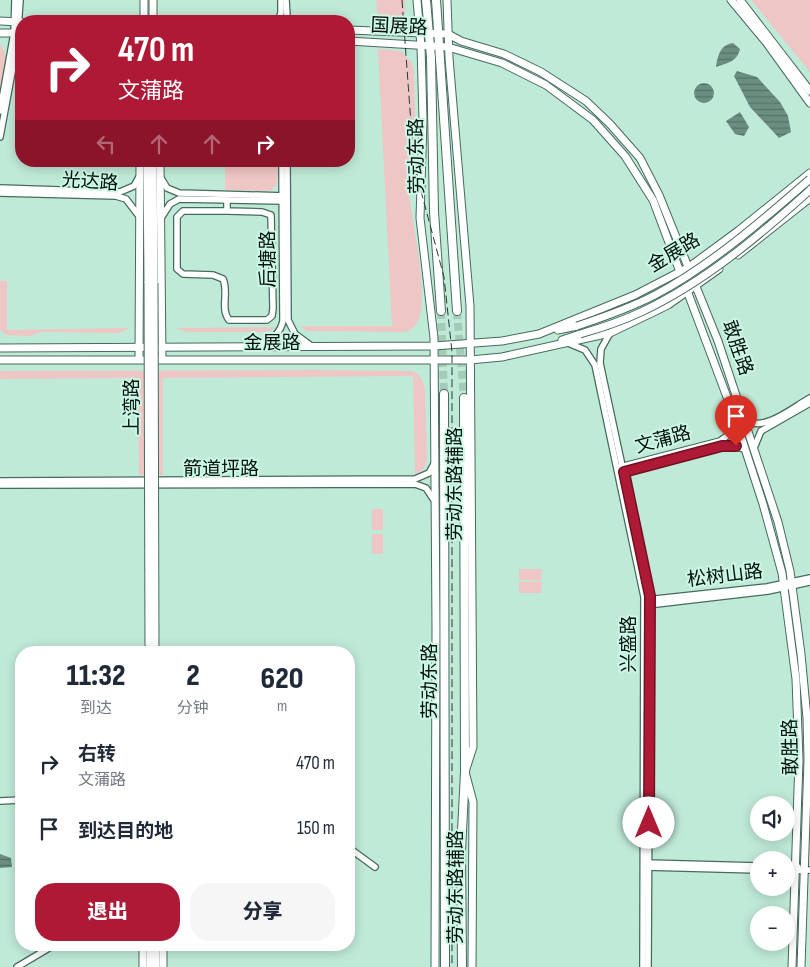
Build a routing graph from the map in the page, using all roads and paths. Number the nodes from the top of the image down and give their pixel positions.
1 (15, 0) edge
2 (20, 0) edge
3 (144, 0) edge
4 (153, 0) edge
5 (281, 0) edge
6 (286, 0) edge
7 (417, 0) edge
8 (426, 0) edge
9 (436, 0) edge
10 (447, 0) edge
11 (732, 0) edge
12 (740, 0) edge
13 (18, 15) edge
14 (19, 15) edge
15 (144, 15) edge
16 (153, 15) edge
17 (280, 15) edge
18 (287, 15) edge
19 (0, 21) edge
20 (15, 22) edge
21 (355, 30) edge
22 (0, 32) edge
23 (15, 33) edge
24 (424, 33) junction
25 (439, 34) junction
26 (448, 34) junction
27 (355, 41) edge
28 (15, 46) edge
29 (426, 46) junction
30 (439, 46) junction
31 (448, 47) junction
32 (15, 50) edge
33 (810, 91) edge
34 (810, 103) edge
35 (0, 111) edge
36 (0, 137) edge
37 (140, 167) edge
38 (147, 167) edge
39 (153, 167) edge
40 (160, 167) edge
41 (282, 167) edge
42 (287, 167) edge
43 (810, 173) edge
44 (160, 174) junction
45 (139, 177) junction
46 (810, 179) edge
47 (0, 188) edge
48 (810, 190) edge
49 (0, 193) edge
50 (285, 198) junction
51 (810, 198) edge
52 (227, 200) junction
53 (227, 211) junction
54 (139, 217) junction
55 (160, 220) junction
56 (689, 267) junction
57 (680, 271) junction
58 (151, 283) junction
59 (696, 286) junction
60 (688, 291) junction
61 (441, 311) tunnel mouth
62 (457, 311) tunnel mouth
63 (610, 333) junction
64 (539, 334) junction
65 (470, 343) junction
66 (566, 343) junction
67 (0, 344) edge
68 (259, 345) junction
69 (310, 345) junction
70 (161, 346) junction
71 (434, 346) junction
72 (543, 346) junction
73 (139, 347) junction
74 (0, 348) edge
75 (10, 348) junction
76 (139, 359) junction
77 (162, 359) junction
78 (0, 360) edge
79 (434, 360) junction
80 (470, 360) junction
81 (444, 394) tunnel mouth
82 (464, 398) tunnel mouth
83 (810, 398) edge
84 (810, 403) edge
85 (744, 419) junction
86 (736, 421) junction
87 (754, 448) junction
88 (745, 450) junction
89 (434, 464) junction
90 (621, 470) junction
91 (0, 481) edge
92 (0, 485) edge
93 (434, 500) junction
94 (810, 578) edge
95 (810, 582) edge
96 (788, 585) junction
97 (647, 603) junction
98 (149, 646) edge
99 (155, 646) edge
100 (809, 732) edge
101 (446, 750) junction
102 (809, 758) edge
103 (465, 772) junction
104 (15, 800) edge
105 (0, 801) edge
106 (436, 801) junction
107 (355, 852) edge
108 (646, 865) junction
109 (750, 866) edge
110 (375, 867) dead end
111 (804, 869) edge
112 (750, 870) edge
113 (44, 951) edge
114 (143, 951) edge
115 (150, 951) edge
116 (156, 951) edge
117 (163, 951) edge
118 (16, 967) edge
119 (143, 967) edge
120 (150, 967) edge
121 (156, 967) edge
122 (163, 967) edge
123 (435, 967) edge
124 (445, 967) edge
125 (462, 967) edge
126 (472, 967) edge
127 (643, 967) edge
128 (648, 967) edge
129 (792, 967) edge
130 (801, 967) edge

1 - 13 street
2 - 14 street
3 - 15 main road
4 - 16 main road
5 - 17 street
6 - 18 street
7 - 24 main road
8 - 24 highway, 劳动东路
9 - 25 highway, 劳动东路
10 - 26 main road, 劳动东路辅路
11 - 34 main road
12 - 33 main road
19 - 20 main road
21 - 24 main road, 国展路
22 - 23 main road
24 - 25 main road, 国展路
24 - 29 highway, 劳动东路
25 - 26 main road, 国展路
25 - 30 highway, 劳动东路
26 - 31 main road, 劳动东路辅路
26 - 56 main road, 敢胜路
27 - 29 main road, 国展路
28 - 35 street
29 - 30 main road, 国展路
29 - 61 highway, 劳动东路
29 - 71 main road, 劳动东路辅路
30 - 31 main road, 国展路
30 - 62 highway, 劳动东路
31 - 57 main road, 敢胜路
31 - 65 main road, 劳动东路辅路
32 - 36 street
37 - 45 main road, 上湾路
38 - 58 main road, 上湾路
39 - 58 main road, 上湾路
40 - 44 main road, 上湾路
41 - 50 street, 后塘路
42 - 50 street, 后塘路
43 - 56 main road, 金展路
44 - 50 street
44 - 55 main road, 上湾路
45 - 47 street, 光达路
45 - 54 main road, 上湾路
46 - 64 main road, 金展路, bridge
48 - 72 main road, 金展路, bridge
49 - 54 street, 光达路
50 - 52 street
50 - 68 street, 后塘路
50 - 69 street, 后塘路
51 - 59 main road, 金展路
52 - 53 street
52 - 55 street
53 - 53 street
54 - 73 main road, 上湾路
55 - 70 main road, 上湾路
56 - 57 main road, 金展路
56 - 59 main road, 敢胜路
57 - 60 main road, 敢胜路
57 - 64 main road, 金展路
58 - 98 main road, 上湾路, bridge
58 - 99 main road, 上湾路, bridge
59 - 60 main road, 金展路
59 - 85 main road, 敢胜路
60 - 63 main road, 金展路
60 - 86 main road, 敢胜路
63 - 66 main road, 金展路
63 - 90 street, 兴盛路
64 - 65 main road, 金展路
65 - 71 main road, 金展路
65 - 80 main road, 劳动东路辅路
66 - 72 main road, 金展路
66 - 90 street, 兴盛路
67 - 75 street
68 - 69 main road, 金展路
68 - 70 main road, 金展路
69 - 71 main road, 金展路
70 - 73 main road, 金展路
70 - 77 main road, 上湾路
71 - 79 main road, 劳动东路辅路
72 - 80 main road, 金展路
73 - 75 main road, 金展路
73 - 76 main road, 上湾路
74 - 75 main road, 金展路
76 - 77 main road, 金展路
76 - 78 main road, 金展路
77 - 79 main road, 金展路
79 - 80 main road, 金展路
79 - 89 main road, 劳动东路辅路
80 - 103 main road, 劳动东路辅路
81 - 101 highway, 劳动东路
82 - 103 highway, 劳动东路
83 - 85 street
84 - 87 street
85 - 87 main road, 敢胜路
86 - 88 main road, 敢胜路
86 - 90 street, 文蒲路
87 - 96 main road, 敢胜路
88 - 90 street, 文蒲路
88 - 96 main road, 敢胜路
89 - 91 street, 箭道坪路
89 - 93 main road, 劳动东路辅路
90 - 97 street, 兴盛路
92 - 93 street, 箭道坪路
93 - 106 main road, 劳动东路辅路
94 - 96 street, 松树山路
95 - 96 street, 松树山路
96 - 97 street, 松树山路
96 - 100 main road, 敢胜路
96 - 111 main road, 敢胜路
97 - 108 street, 兴盛路
100 - 102 main road, 敢胜路
101 - 106 main road
101 - 124 highway, 劳动东路
102 - 111 main road, 敢胜路
103 - 125 highway, 劳动东路
103 - 126 main road, 劳动东路辅路
104 - 105 street
106 - 123 main road, 劳动东路辅路
107 - 110 street
108 - 109 street
108 - 112 street
108 - 127 street, 兴盛路
108 - 128 street, 兴盛路
111 - 129 main road, 敢胜路
111 - 130 main road, 敢胜路
113 - 118 street
114 - 119 main road
115 - 120 main road
116 - 121 main road
117 - 122 main road

